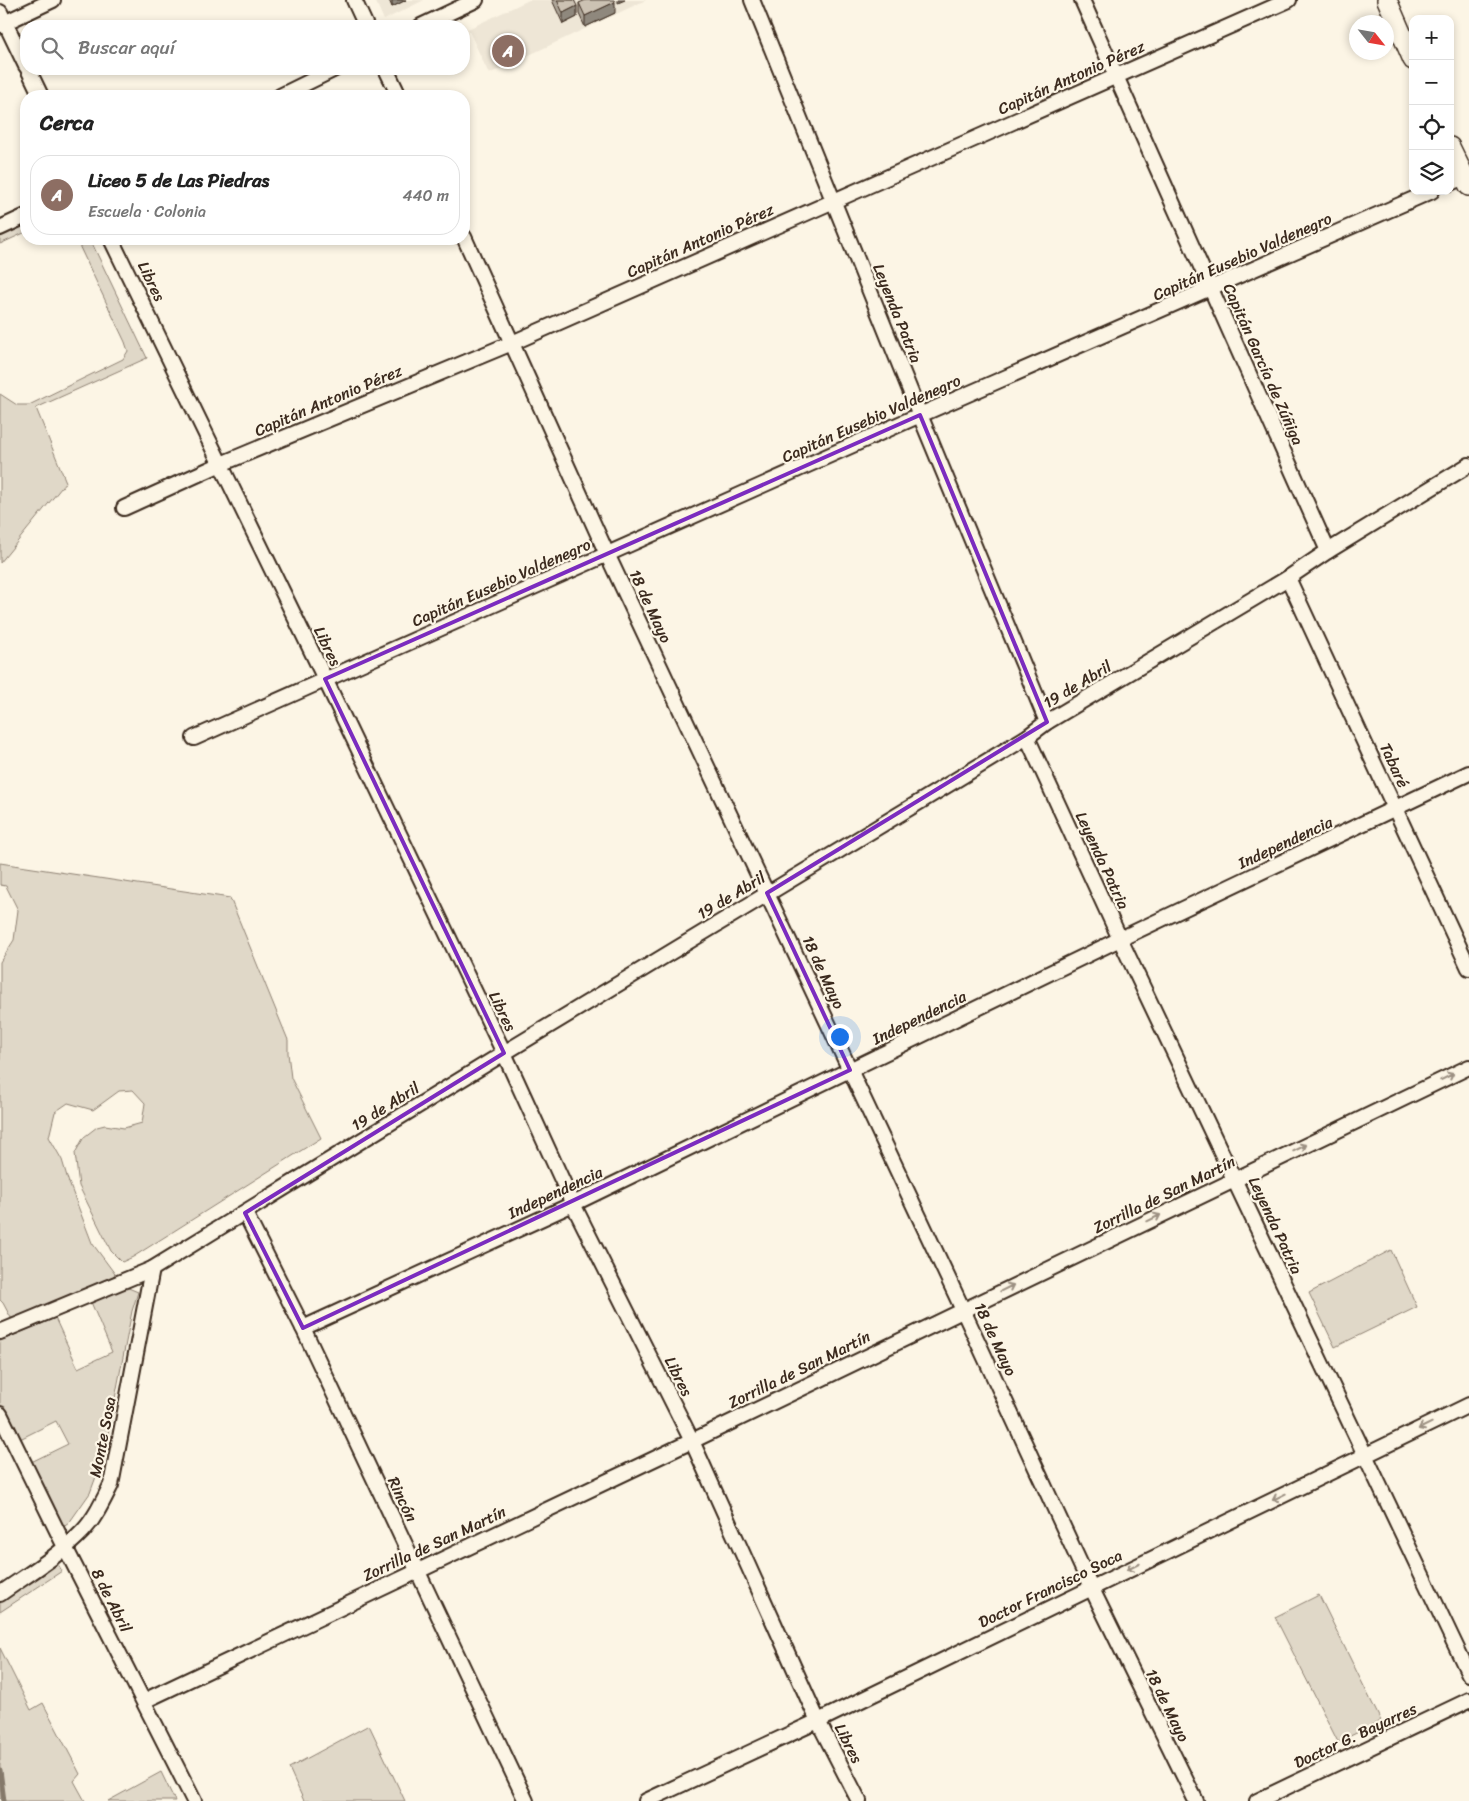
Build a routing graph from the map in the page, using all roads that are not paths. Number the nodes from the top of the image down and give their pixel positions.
1 (52, 0) edge
2 (354, 0) edge
3 (476, 0) edge
4 (752, 0) edge
5 (1082, 0) edge
6 (1289, 0) edge
7 (1387, 0) edge
8 (2, 20) edge
9 (363, 20) edge
10 (434, 20) edge
11 (1409, 51) edge
12 (20, 54) edge
13 (31, 75) edge
14 (322, 75) edge
15 (389, 75) edge
16 (1116, 76) junction
17 (38, 90) edge
18 (292, 90) edge
19 (396, 90) edge
20 (1451, 150) edge
21 (1463, 182) edge
22 (1423, 195) edge
23 (833, 200) junction
24 (20, 219) edge
25 (0, 228) edge
26 (115, 245) edge
27 (468, 245) edge
28 (1211, 289) junction
29 (512, 343) junction
30 (920, 415) junction
31 (221, 464) junction
32 (1469, 465) edge
33 (124, 508) dead end
34 (1328, 551) junction
35 (607, 554) junction
36 (1288, 578) junction
37 (325, 679) junction
38 (1047, 722) junction
39 (1027, 737) junction
40 (194, 738) dead end
41 (1469, 773) edge
42 (1396, 808) junction
43 (767, 893) junction
44 (1120, 939) junction
45 (1469, 968) edge
46 (504, 1053) junction
47 (1469, 1067) edge
48 (850, 1070) junction
49 (1235, 1179) junction
50 (573, 1204) junction
51 (245, 1213) junction
52 (152, 1270) junction
53 (963, 1310) junction
54 (303, 1328) junction
55 (0, 1332) edge
56 (1469, 1405) edge
57 (0, 1414) edge
58 (692, 1440) junction
59 (1366, 1456) junction
60 (65, 1547) junction
61 (417, 1570) junction
62 (1091, 1587) junction
63 (0, 1594) edge
64 (1469, 1674) edge
65 (1469, 1700) edge
66 (144, 1701) junction
67 (818, 1721) junction
68 (194, 1801) edge
69 (526, 1801) edge
70 (646, 1801) edge
71 (859, 1801) edge
72 (1196, 1801) edge
73 (1257, 1801) edge

1 - 8 street
2 - 9 street
3 - 10 street
4 - 23 street, Leyenda Patria
5 - 16 street, Capitán García de Zúñiga
6 - 16 street, Capitán Antonio Pérez
7 - 11 street
8 - 12 street
13 - 17 street
14 - 18 street
15 - 19 street
16 - 23 street, Capitán Antonio Pérez
16 - 28 street, Capitán García de Zúñiga
20 - 21 street
22 - 28 street, Capitán Eusebio Valdenegro
23 - 29 street, Capitán Antonio Pérez
23 - 30 street, Leyenda Patria
24 - 25 street
26 - 31 street, Libres
27 - 29 street, 18 de Mayo
28 - 30 street, Capitán Eusebio Valdenegro
28 - 34 street, Capitán García de Zúñiga
29 - 31 street, Capitán Antonio Pérez
29 - 35 street, 18 de Mayo
30 - 35 street, Capitán Eusebio Valdenegro
30 - 38 street, Leyenda Patria
31 - 33 street, Capitán Antonio Pérez
31 - 37 street, Libres
32 - 34 street, 19 de Abril
34 - 36 street, 19 de Abril
35 - 37 street, Capitán Eusebio Valdenegro
35 - 43 street, 18 de Mayo
36 - 38 street, 19 de Abril
36 - 42 street, Tabaré
37 - 40 street, Capitán Eusebio Valdenegro
37 - 46 street, Libres
38 - 39 street, 19 de Abril
39 - 43 street, 19 de Abril
39 - 44 street, Leyenda Patria
41 - 42 street, Independencia
42 - 44 street, Independencia
42 - 45 street, Tabaré
43 - 46 street, 19 de Abril
43 - 48 street, 18 de Mayo
44 - 48 street, Independencia
44 - 49 street, Leyenda Patria
46 - 50 street, Libres
46 - 51 street, 19 de Abril
49 -> 47 street, Zorrilla de San Martín
48 - 50 street, Independencia
48 - 53 street, 18 de Mayo
53 -> 49 street, Zorrilla de San Martín
49 - 59 street, Leyenda Patria
50 - 54 street, Independencia
50 - 58 street, Libres
51 - 52 street, 19 de Abril
51 - 54 street, Rincón
52 - 55 street, 19 de Abril
52 - 60 street, Monte Sosa
53 - 58 street, Zorrilla de San Martín
53 - 62 street, 18 de Mayo
54 - 61 street, Rincón
56 -> 59 street, Doctor Francisco Soca
57 - 60 street, 8 de Abril
58 - 61 street, Zorrilla de San Martín
58 - 67 street, Libres
59 -> 62 street, Doctor Francisco Soca
59 - 64 street, Leyenda Patria
60 - 63 street, Monte Sosa
60 - 66 street, 8 de Abril
61 - 66 street, Zorrilla de San Martín
61 - 69 street, Rincón
62 - 67 street, Doctor Francisco Soca
62 - 72 street, 18 de Mayo
65 - 73 street, Doctor G. Bayarres
66 - 68 street, 8 de Abril
67 - 70 street, Doctor Francisco Soca
67 - 71 street, Libres

